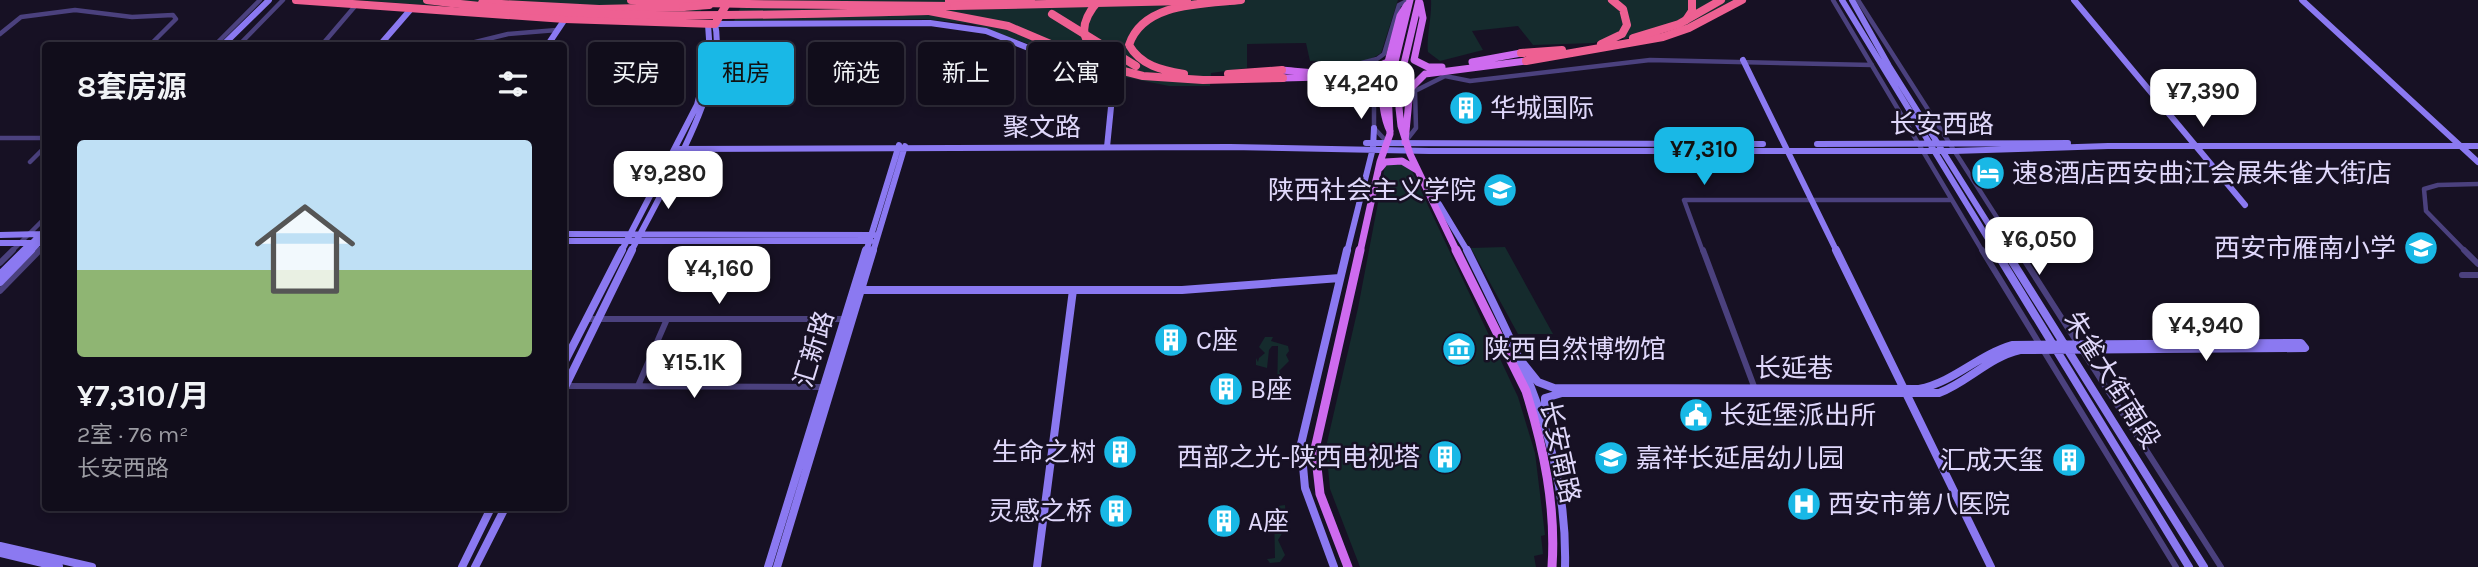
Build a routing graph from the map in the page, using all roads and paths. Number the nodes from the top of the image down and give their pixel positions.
1 (260, 0) edge
2 (272, 0) edge
3 (283, 0) edge
4 (296, 0) edge
5 (427, 0) edge
6 (631, 0) edge
7 (737, 0) edge
8 (846, 0) edge
9 (1031, 0) edge
10 (1099, 0) edge
11 (1226, 0) edge
12 (1241, 0) edge
13 (1410, 0) edge
14 (1420, 0) edge
15 (1612, 0) edge
16 (1692, 0) edge
17 (1721, 0) edge
18 (1742, 0) edge
19 (1833, 0) edge
20 (1842, 0) edge
21 (1852, 0) edge
22 (1858, 0) edge
23 (2074, 0) edge
24 (2302, 0) edge
25 (723, 1) edge
26 (356, 5) junction
27 (411, 9) junction
28 (565, 19) junction
29 (711, 24) junction
30 (557, 30) junction
31 (0, 34) edge
32 (153, 42) edge
33 (218, 42) edge
34 (226, 42) edge
35 (232, 42) edge
36 (242, 42) edge
37 (324, 42) edge
38 (383, 42) edge
39 (475, 42) edge
40 (550, 42) edge
41 (1623, 45) junction
42 (1589, 47) junction
43 (1524, 57) junction
44 (1743, 60) junction
45 (1138, 63) junction
46 (1881, 66) junction
47 (1352, 71) dead end
48 (1282, 74) junction
49 (1176, 78) junction
50 (1354, 81) dead end
51 (1374, 128) junction
52 (1390, 131) junction
53 (0, 138) edge
54 (42, 138) edge
55 (1927, 143) junction
56 (1950, 143) junction
57 (2458, 144) junction
58 (2478, 144) edge
59 (2195, 145) junction
60 (680, 146) junction
61 (902, 146) junction
62 (1108, 146) junction
63 (1374, 146) junction
64 (1386, 146) junction
65 (1408, 146) junction
66 (1785, 146) junction
67 (1919, 147) junction
68 (1938, 148) junction
69 (42, 150) edge
70 (1954, 150) junction
71 (30, 162) dead end
72 (2478, 162) edge
73 (1378, 172) junction
74 (1424, 177) junction
75 (2478, 184) edge
76 (1810, 200) junction
77 (1951, 200) junction
78 (1439, 204) junction
79 (2245, 205) dead end
80 (1368, 218) junction
81 (1351, 233) junction
82 (567, 234) edge
83 (0, 235) edge
84 (629, 238) junction
85 (640, 238) junction
86 (873, 238) junction
87 (38, 241) edge
88 (567, 242) edge
89 (0, 243) edge
90 (21, 243) junction
91 (0, 263) edge
92 (2478, 264) edge
93 (0, 275) edge
94 (2462, 275) dead end
95 (2478, 275) edge
96 (1340, 278) junction
97 (0, 282) edge
98 (860, 290) junction
99 (1073, 290) junction
100 (0, 291) edge
101 (586, 319) junction
102 (599, 319) junction
103 (667, 319) junction
104 (848, 319) junction
105 (2043, 347) junction
106 (2055, 347) junction
107 (2067, 347) junction
108 (2078, 347) junction
109 (567, 355) edge
110 (1522, 362) junction
111 (567, 381) edge
112 (638, 386) junction
113 (567, 387) edge
114 (824, 387) junction
115 (1755, 389) junction
116 (1905, 392) junction
117 (1545, 416) junction
118 (490, 511) edge
119 (503, 511) edge
120 (0, 546) edge
121 (0, 553) edge
122 (59, 567) edge
123 (92, 567) edge
124 (462, 567) edge
125 (475, 567) edge
126 (768, 567) edge
127 (777, 567) edge
128 (1037, 567) edge
129 (1334, 567) edge
130 (1348, 567) edge
131 (1552, 567) edge
132 (1565, 567) edge
133 (1991, 567) edge
134 (2176, 567) edge
135 (2189, 567) edge
136 (2204, 567) edge
137 (2221, 567) edge

1 - 33 street
2 - 34 street
2 - 35 street
3 - 36 street
4 - 26 highway
5 - 49 highway, bridge
6 - 25 highway, bridge
7 - 29 street
8 - 9 highway, bridge
9 - 45 highway, bridge
10 - 49 highway, bridge
11 - 25 highway, bridge
12 - 45 highway
13 - 47 street
13 - 48 main road
13 - 52 main road
14 - 43 main road
14 - 65 main road, 长安南路
15 - 42 highway
16 - 41 highway, bridge
17 - 42 highway, bridge
18 - 41 highway
19 - 46 street
20 - 46 street, 朱雀大街南段
21 - 46 street, 朱雀大街南段
22 - 56 street
23 - 59 street
24 - 57 street
25 - 27 highway, bridge
25 - 29 highway
26 - 27 highway
26 - 37 street
27 - 28 highway
27 - 38 street
28 - 29 highway
28 - 30 street
29 - 60 street
29 - 62 street
30 - 39 street
30 - 40 street
31 - 32 street
41 - 43 highway
42 - 43 highway
43 - 65 main road
44 - 46 street
44 - 65 street
44 - 66 street
45 - 48 highway
46 - 55 street, 朱雀大街南段
46 - 67 street
46 - 68 street, 朱雀大街南段
48 - 49 highway
48 - 52 main road
50 - 51 street
51 - 63 street
51 - 64 street
52 - 64 main road
53 - 54 street
55 - 67 street, 长安西路
55 - 68 street, 朱雀大街南段
56 - 59 street, 长安西路
56 - 68 street, 长安西路
56 - 70 street
57 - 58 street, 长安西路
57 - 59 street, 长安西路
57 - 72 street
59 - 70 street, 长安西路
59 - 79 street
60 - 61 street, 聚文路
60 - 84 street
60 - 85 street
61 - 62 street, 聚文路
61 - 86 street, 汇新路
62 - 63 street, 聚文路
63 - 64 street, 聚文路
63 - 81 street
64 - 65 street, 聚文路
64 - 73 main road
65 - 66 street, 长安西路
65 - 74 main road, 长安南路
66 - 67 street, 长安西路
66 - 76 street
67 - 68 street, 长安西路
67 - 77 street
68 - 70 street, 长安西路
68 - 106 street, 朱雀大街南段
68 - 107 street, 朱雀大街南段
69 - 71 street
70 - 108 street
73 - 74 main road
73 - 80 main road
74 - 78 main road, 长安南路
75 - 92 street
76 - 77 street
76 - 115 street
76 - 116 street
77 - 105 street
78 - 110 street
78 - 131 main road, 长安南路
80 - 81 street
80 - 130 main road
81 - 96 street
82 - 84 street
83 - 87 street
84 - 85 street
84 - 88 street
84 - 101 street
85 - 86 street
85 - 102 street
86 - 98 street, 汇新路
86 - 104 street, 汇新路
87 - 90 street
87 - 93 street
87 - 97 street
87 - 100 street
89 - 90 street
90 - 91 street
94 - 95 street
96 - 99 street
96 - 129 street
98 - 99 street
98 - 104 street, 汇新路
99 - 128 street
101 - 102 street
101 - 109 street
102 - 103 street
102 - 111 street
103 - 104 street
103 - 112 street
104 - 114 street, 汇新路
104 - 127 street, 汇新路
105 - 106 street, 长延巷
105 - 116 street, 长延巷
105 - 134 street
106 - 107 street, 长延巷
106 - 135 street, 朱雀大街南段
107 - 108 street, 长延巷
107 - 136 street, 朱雀大街南段
108 - 108 street
108 - 137 street
110 - 115 street, 长延巷
110 - 117 street
112 - 113 street
112 - 114 street
114 - 126 street, 汇新路
115 - 116 street, 长延巷
116 - 117 street, 长延巷
116 - 133 street
117 - 132 street
118 - 124 street
119 - 125 street
120 - 123 street
121 - 122 street

